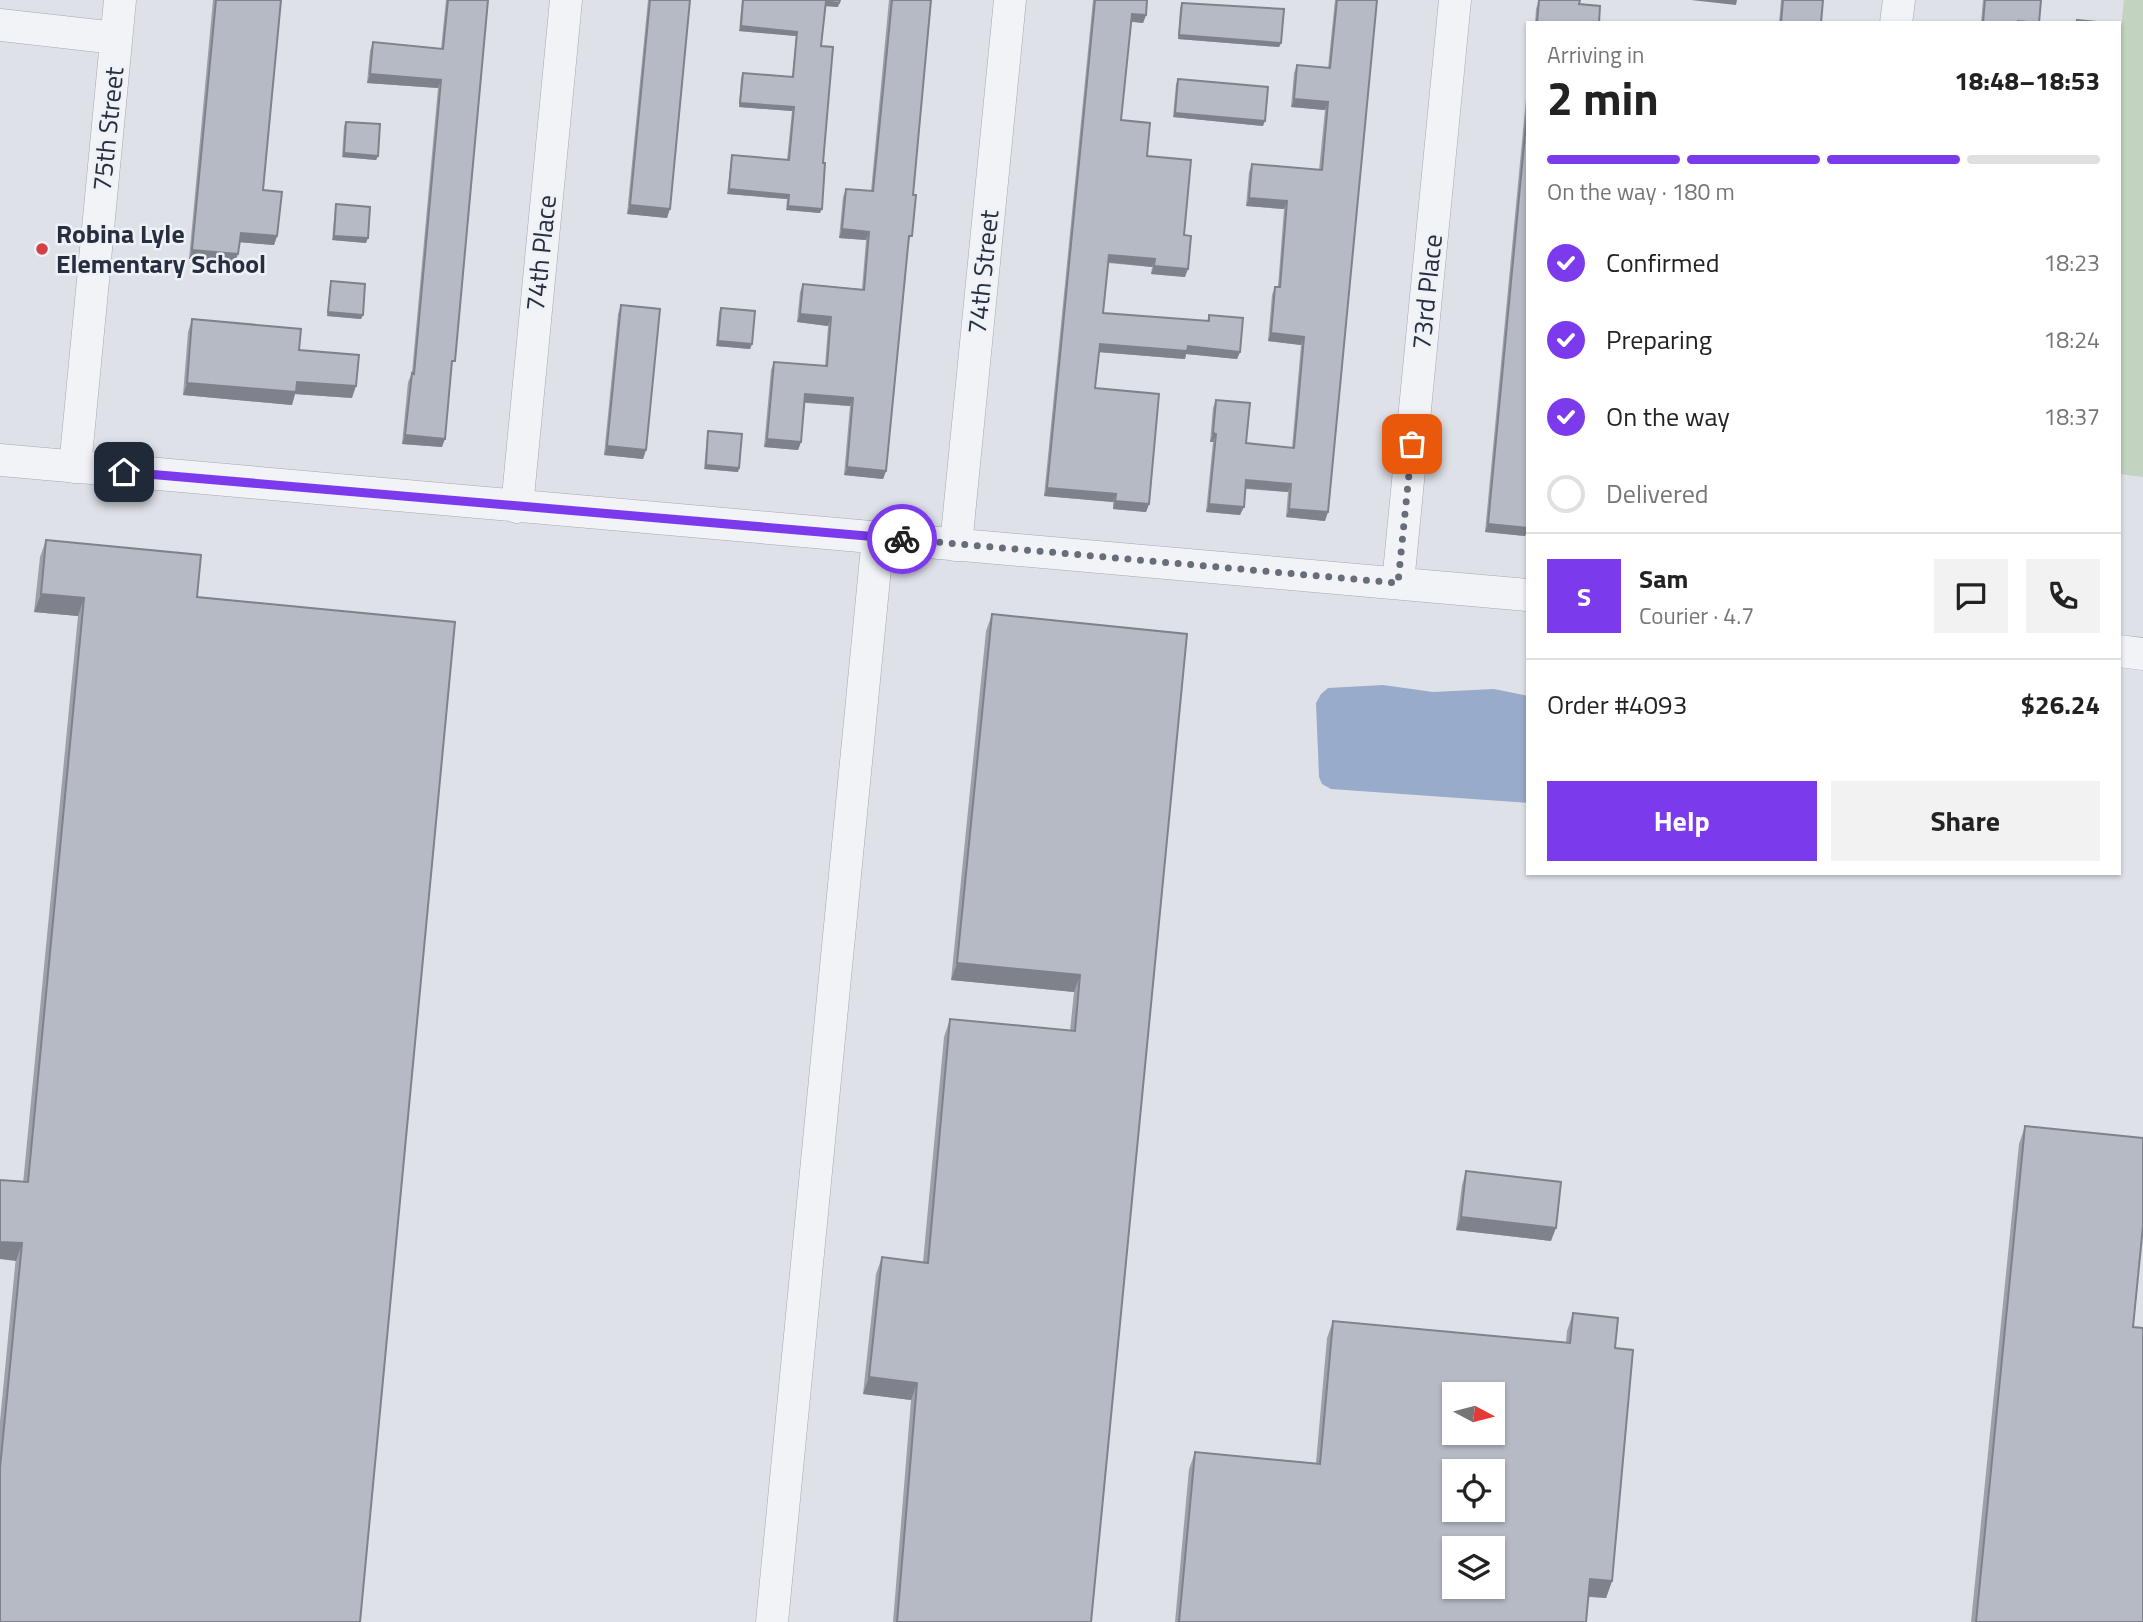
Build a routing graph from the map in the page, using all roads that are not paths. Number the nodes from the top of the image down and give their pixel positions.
1 (120, 0) edge
2 (566, 0) edge
3 (1010, 0) edge
4 (1455, 0) edge
5 (1899, 0) edge
6 (1896, 21) edge
7 (0, 25) edge
8 (116, 38) junction
9 (0, 460) edge
10 (75, 467) junction
11 (517, 507) junction
12 (878, 537) junction
13 (956, 545) junction
14 (1398, 583) junction
15 (1526, 595) edge
16 (2121, 651) edge
17 (2143, 654) edge
18 (772, 1622) edge

1 - 8 street, 75th Street
2 - 11 street, 74th Place
3 - 13 street, 74th Street
4 - 14 street, 73rd Place
5 - 6 street
7 - 8 street
8 - 10 street, 75th Street
9 - 10 street
10 - 11 street
11 - 12 street
12 - 13 street
12 - 18 street
13 - 14 street
14 - 15 street
16 - 17 street

